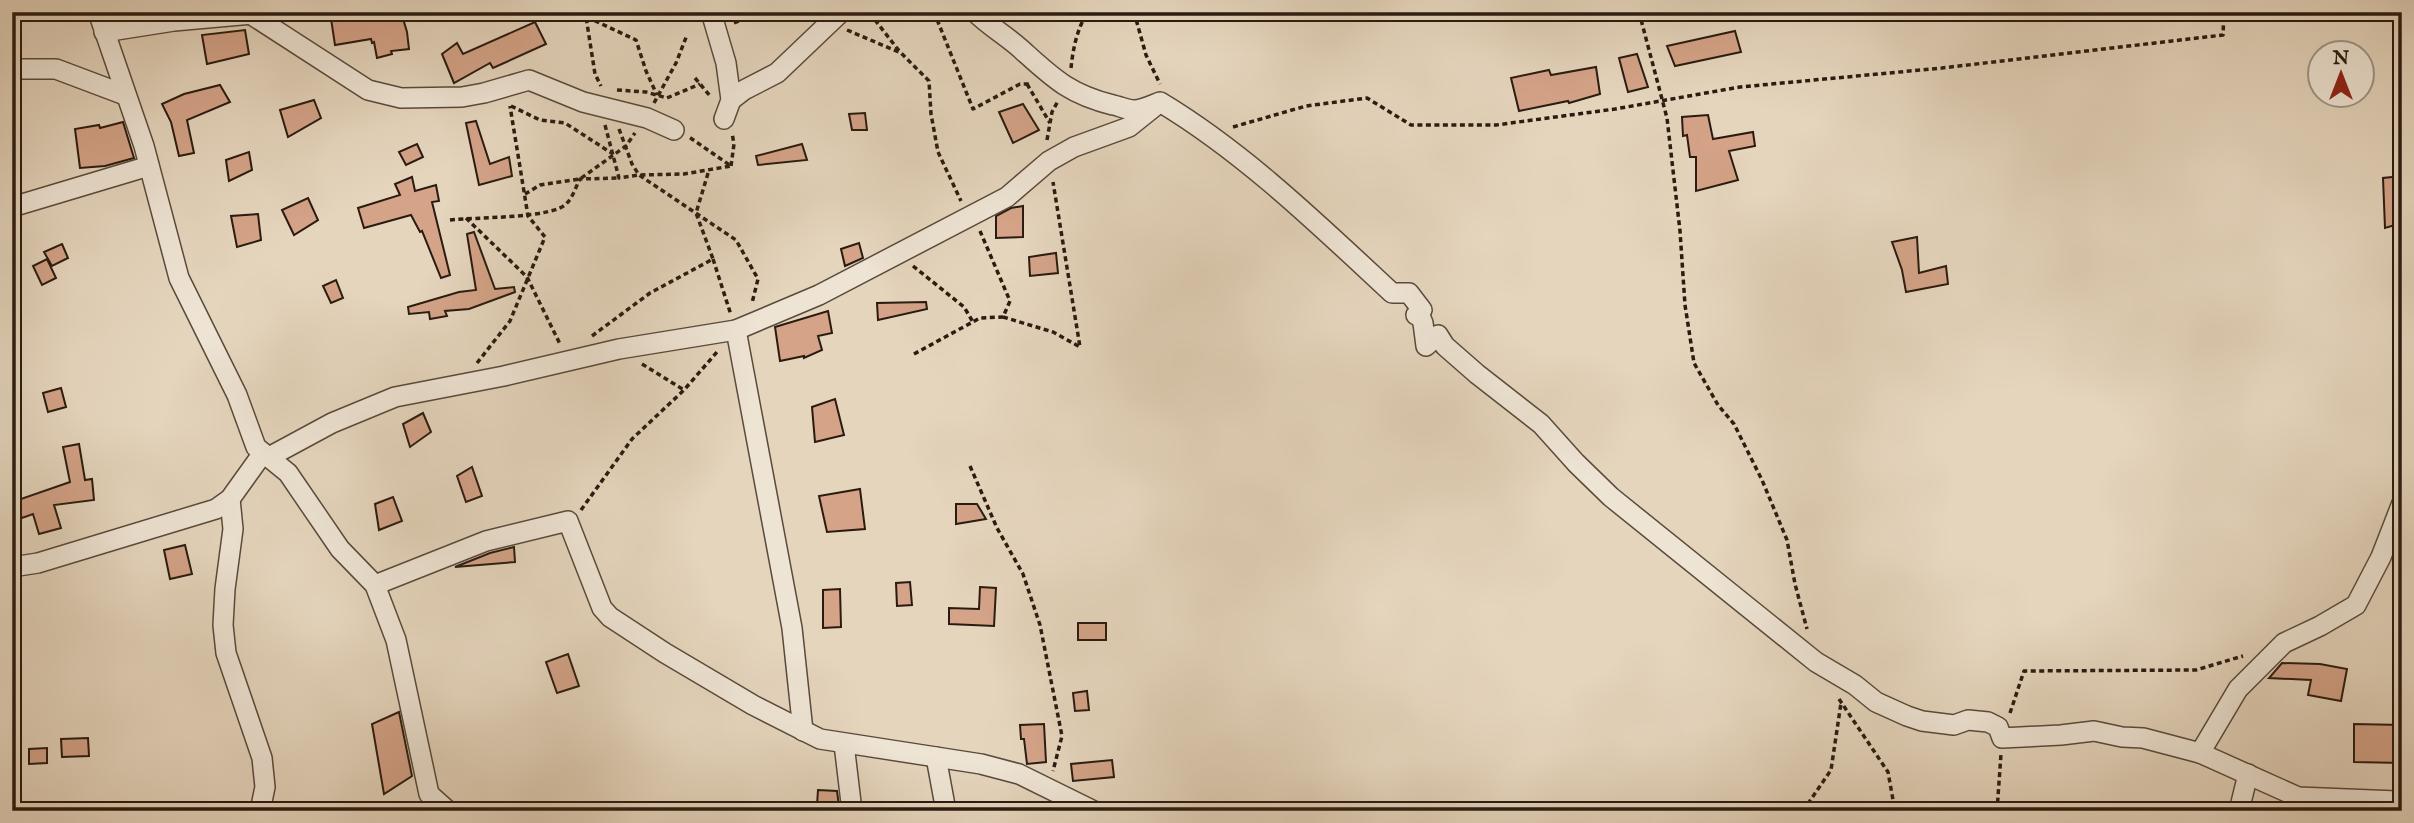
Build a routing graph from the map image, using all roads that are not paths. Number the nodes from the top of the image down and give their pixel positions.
1 (98, 12) edge
2 (711, 12) edge
3 (975, 12) edge
4 (259, 14) edge
5 (836, 18) edge
6 (104, 32) junction
7 (12, 69) edge
8 (125, 95) junction
9 (732, 100) junction
10 (1160, 102) junction
11 (724, 119) dead end
12 (674, 130) road end
13 (149, 166) junction
14 (12, 206) edge
15 (736, 330) junction
16 (266, 455) junction
17 (230, 499) junction
18 (2402, 503) edge
19 (12, 566) edge
20 (374, 585) junction
21 (803, 731) junction
22 (844, 744) junction
23 (2200, 753) junction
24 (936, 757) junction
25 (2248, 774) junction
26 (2396, 802) edge
27 (260, 811) edge
28 (448, 811) edge
29 (852, 811) edge
30 (946, 811) edge
31 (1094, 811) edge
32 (2239, 811) edge

1 - 6 street
2 - 9 street
3 - 10 street
4 - 6 street
4 - 12 street
5 - 9 street
6 - 8 street
7 - 8 street
8 - 13 street
9 - 11 street
10 - 15 street
10 - 23 street
13 - 14 street
13 - 16 street
15 - 16 street
15 - 21 street
16 - 17 street
16 - 20 street
17 - 19 street
17 - 27 street
18 - 23 street
20 - 21 street
20 - 28 street
21 - 22 street
22 - 24 street
22 - 29 street
23 - 25 street
24 - 30 street
24 - 31 street
25 - 26 street
25 - 32 street

